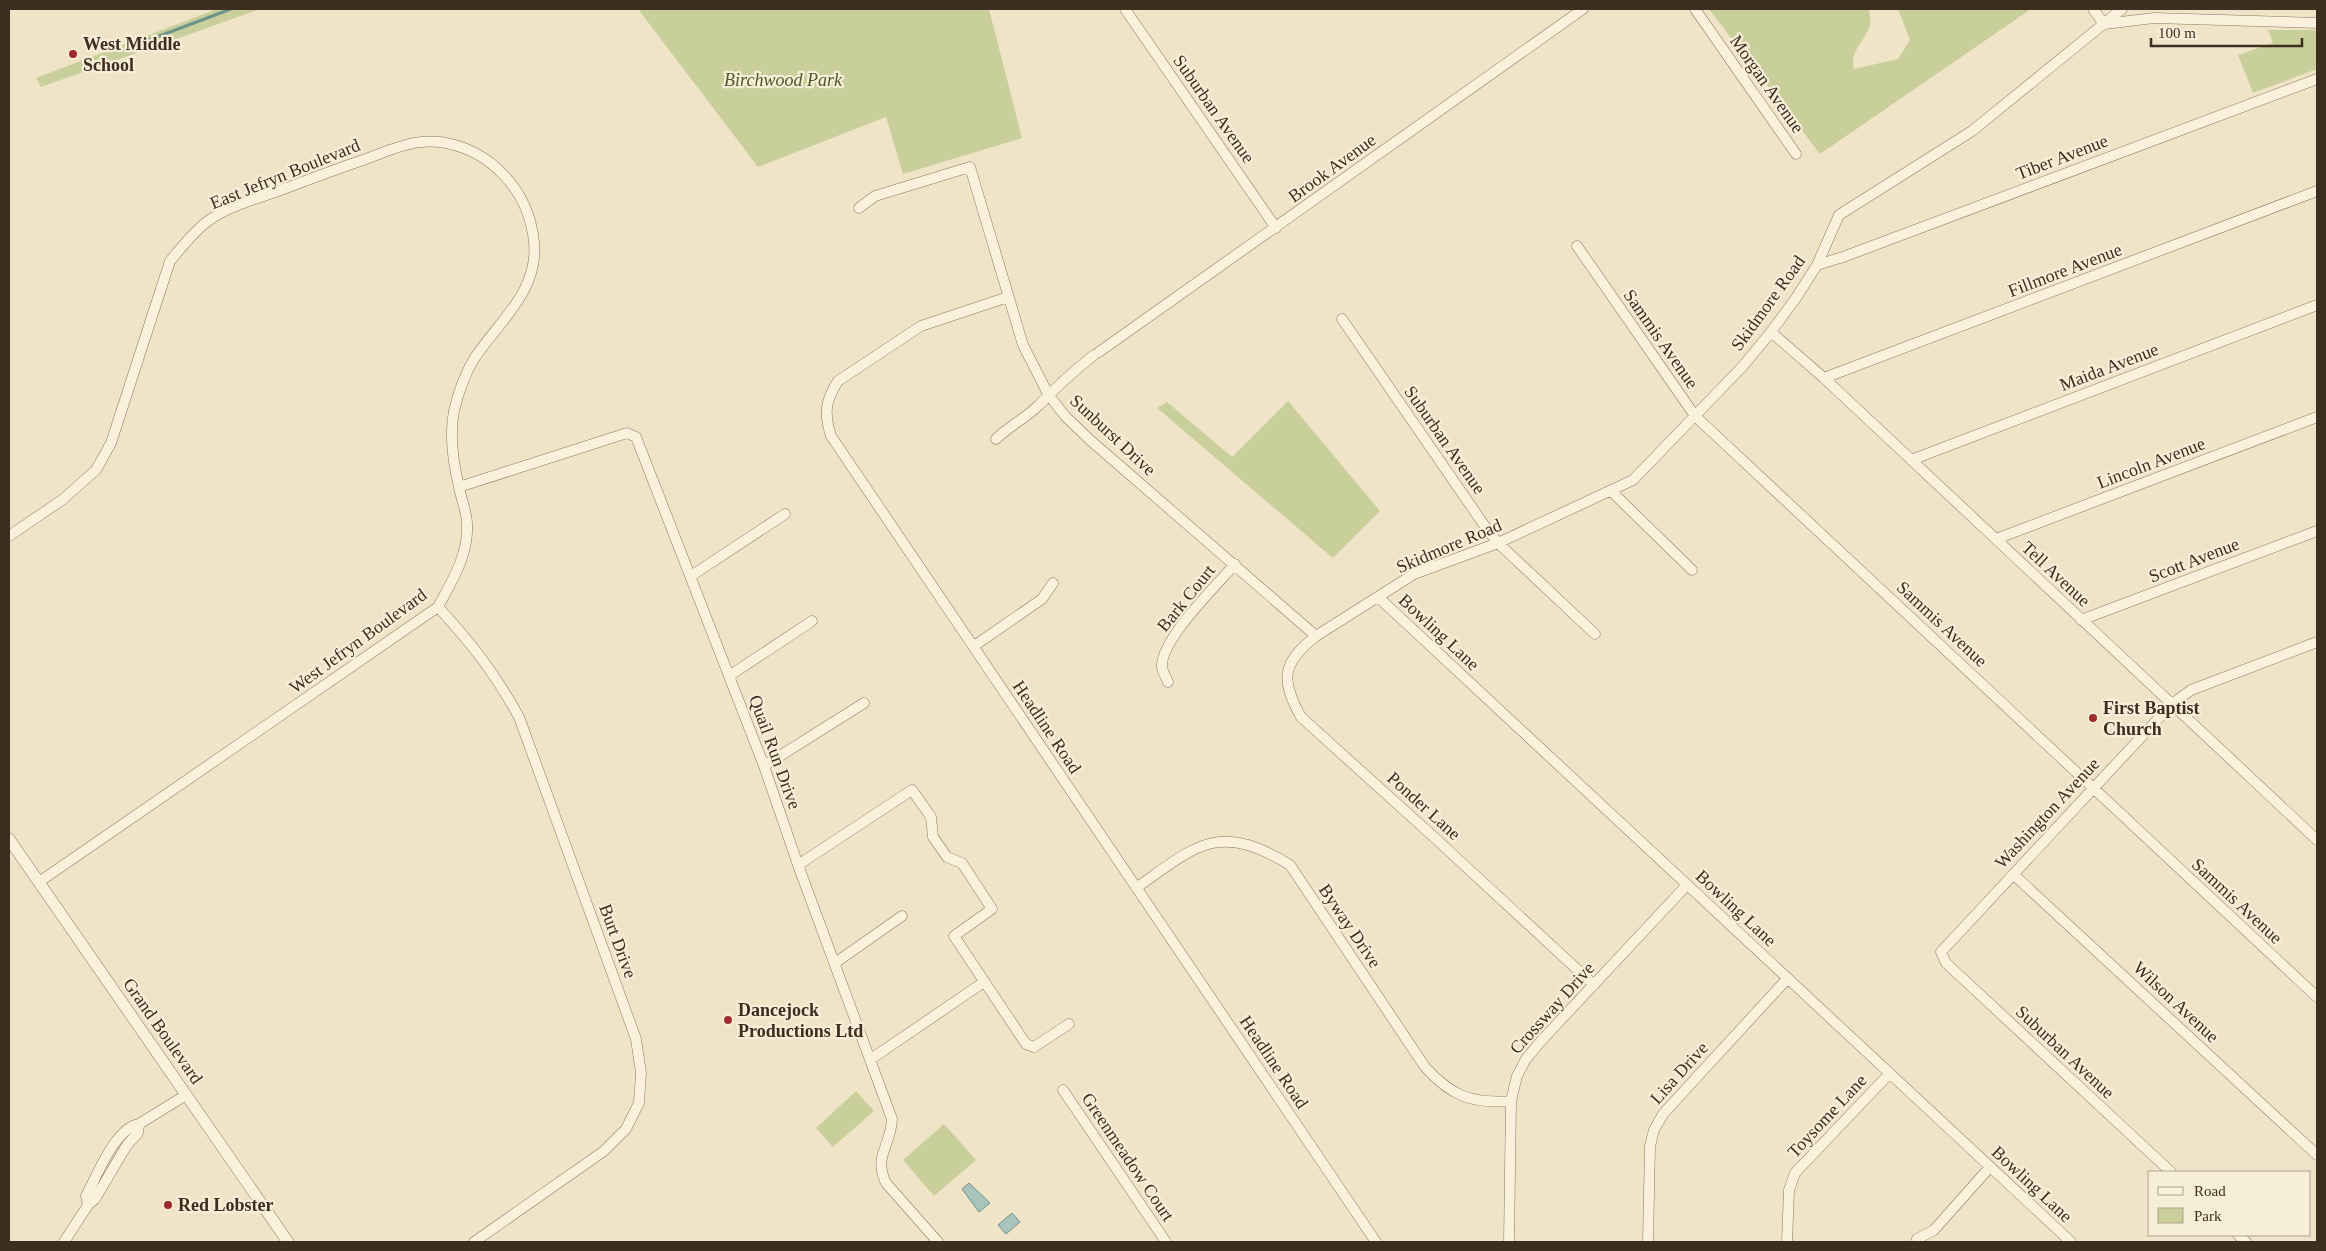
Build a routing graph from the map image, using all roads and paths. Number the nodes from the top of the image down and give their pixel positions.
1 (1125, 9) edge
2 (1583, 9) edge
3 (1695, 9) edge
4 (2093, 9) edge
5 (2122, 9) edge
6 (2317, 23) edge
7 (2104, 24) junction
8 (2317, 78) edge
9 (1796, 154) dead end
10 (2317, 191) edge
11 (858, 208) dead end
12 (1276, 228) junction
13 (1577, 246) dead end
14 (1817, 265) junction
15 (1008, 296) junction
16 (2317, 305) edge
17 (510, 316) joint
18 (1342, 319) dead end
19 (1771, 332) junction
20 (1824, 378) junction
21 (1048, 394) junction
22 (1695, 416) junction
23 (2317, 417) edge
24 (996, 439) dead end
25 (1911, 460) junction
26 (459, 487) junction
27 (1611, 491) junction
28 (785, 514) dead end
29 (2317, 531) edge
30 (9, 536) edge
31 (1996, 539) junction
32 (1498, 543) junction
33 (1234, 564) junction
34 (1692, 570) dead end
35 (691, 576) junction
36 (1053, 583) dead end
37 (1378, 597) junction
38 (438, 607) junction
39 (2081, 620) junction
40 (812, 621) dead end
41 (1595, 634) dead end
42 (1316, 636) junction
43 (2317, 642) edge
44 (974, 646) junction
45 (729, 676) junction
46 (1168, 682) dead end
47 (864, 703) dead end
48 (2172, 704) junction
49 (764, 766) junction
50 (2092, 788) junction
51 (9, 839) edge
52 (2317, 840) edge
53 (798, 865) junction
54 (2013, 874) junction
55 (39, 882) junction
56 (1687, 885) junction
57 (1136, 888) junction
58 (902, 916) dead end
59 (1941, 952) joint
60 (835, 963) junction
61 (1787, 979) junction
62 (984, 982) junction
63 (1594, 986) junction
64 (2317, 997) edge
65 (1069, 1024) dead end
66 (871, 1059) junction
67 (1890, 1073) junction
68 (1063, 1090) dead end
69 (186, 1095) junction
70 (1510, 1101) junction
71 (2317, 1155) edge
72 (1990, 1167) junction
73 (2170, 1171) edge
74 (1917, 1239) dead end
75 (64, 1242) edge
76 (288, 1242) edge
77 (474, 1242) edge
78 (938, 1242) edge
79 (1166, 1242) edge
80 (1376, 1242) edge
81 (1509, 1242) edge
82 (1648, 1242) edge
83 (1787, 1242) edge
84 (2071, 1242) edge

1 - 12 street, Suburban Avenue
2 - 12 street, Brook Avenue
3 - 9 street, Morgan Avenue
4 - 7 street
5 - 7 street, Skidmore Road
6 - 7 street
7 - 14 street, Skidmore Road
8 - 14 street, Tiber Avenue
10 - 20 street, Fillmore Avenue
11 - 15 street, Sunburst Drive
12 - 21 street, Brook Avenue
13 - 22 street, Sammis Avenue
14 - 19 street, Skidmore Road
15 - 21 street, Sunburst Drive
15 - 44 street, Headline Road
16 - 25 street, Maida Avenue
17 - 26 street, West Jefryn Boulevard
17 - 30 street, East Jefryn Boulevard
18 - 32 street, Suburban Avenue
19 - 20 street, Tell Avenue
19 - 22 street, Skidmore Road
20 - 25 street, Tell Avenue
21 - 24 street, Brook Avenue
21 - 33 street, Sunburst Drive
22 - 27 street, Skidmore Road
22 - 50 street, Sammis Avenue
23 - 31 street, Lincoln Avenue
25 - 31 street, Tell Avenue
26 - 35 street, Quail Run Drive
26 - 38 street, West Jefryn Boulevard
27 - 32 street, Skidmore Road
27 - 34 street
28 - 35 street
29 - 39 street, Scott Avenue
31 - 39 street, Tell Avenue
32 - 37 street, Skidmore Road
32 - 41 street, Suburban Avenue
33 - 42 street, Sunburst Drive
33 - 46 street, Bark Court
35 - 45 street, Quail Run Drive
36 - 44 street
37 - 42 street, Skidmore Road
37 - 56 street, Bowling Lane
38 - 55 street, West Jefryn Boulevard
38 - 77 street, Burt Drive
39 - 48 street, Tell Avenue
40 - 45 street
42 - 63 street, Ponder Lane
43 - 48 street, Washington Avenue
44 - 57 street, Headline Road
45 - 49 street, Quail Run Drive
47 - 49 street
48 - 50 street, Washington Avenue
48 - 52 street, Tell Avenue
49 - 53 street, Quail Run Drive
50 - 54 street, Washington Avenue
50 - 64 street, Sammis Avenue
51 - 55 street, Grand Boulevard
53 - 60 street, Quail Run Drive
53 - 62 street
54 - 59 street, Washington Avenue
54 - 71 street, Wilson Avenue
55 - 69 street, Grand Boulevard
56 - 61 street, Bowling Lane
56 - 63 street, Crossway Drive
57 - 70 street, Byway Drive
57 - 80 street, Headline Road
58 - 60 street
59 - 73 street, Suburban Avenue
60 - 66 street, Quail Run Drive
61 - 67 street, Bowling Lane
61 - 82 street, Lisa Drive
62 - 65 street
62 - 66 street
63 - 70 street, Crossway Drive
66 - 78 street, Quail Run Drive
67 - 72 street, Bowling Lane
67 - 83 street, Toysome Lane
68 - 79 street, Greenmeadow Court
69 - 75 street
69 - 76 street, Grand Boulevard
70 - 81 street, Crossway Drive
72 - 74 street
72 - 84 street, Bowling Lane

